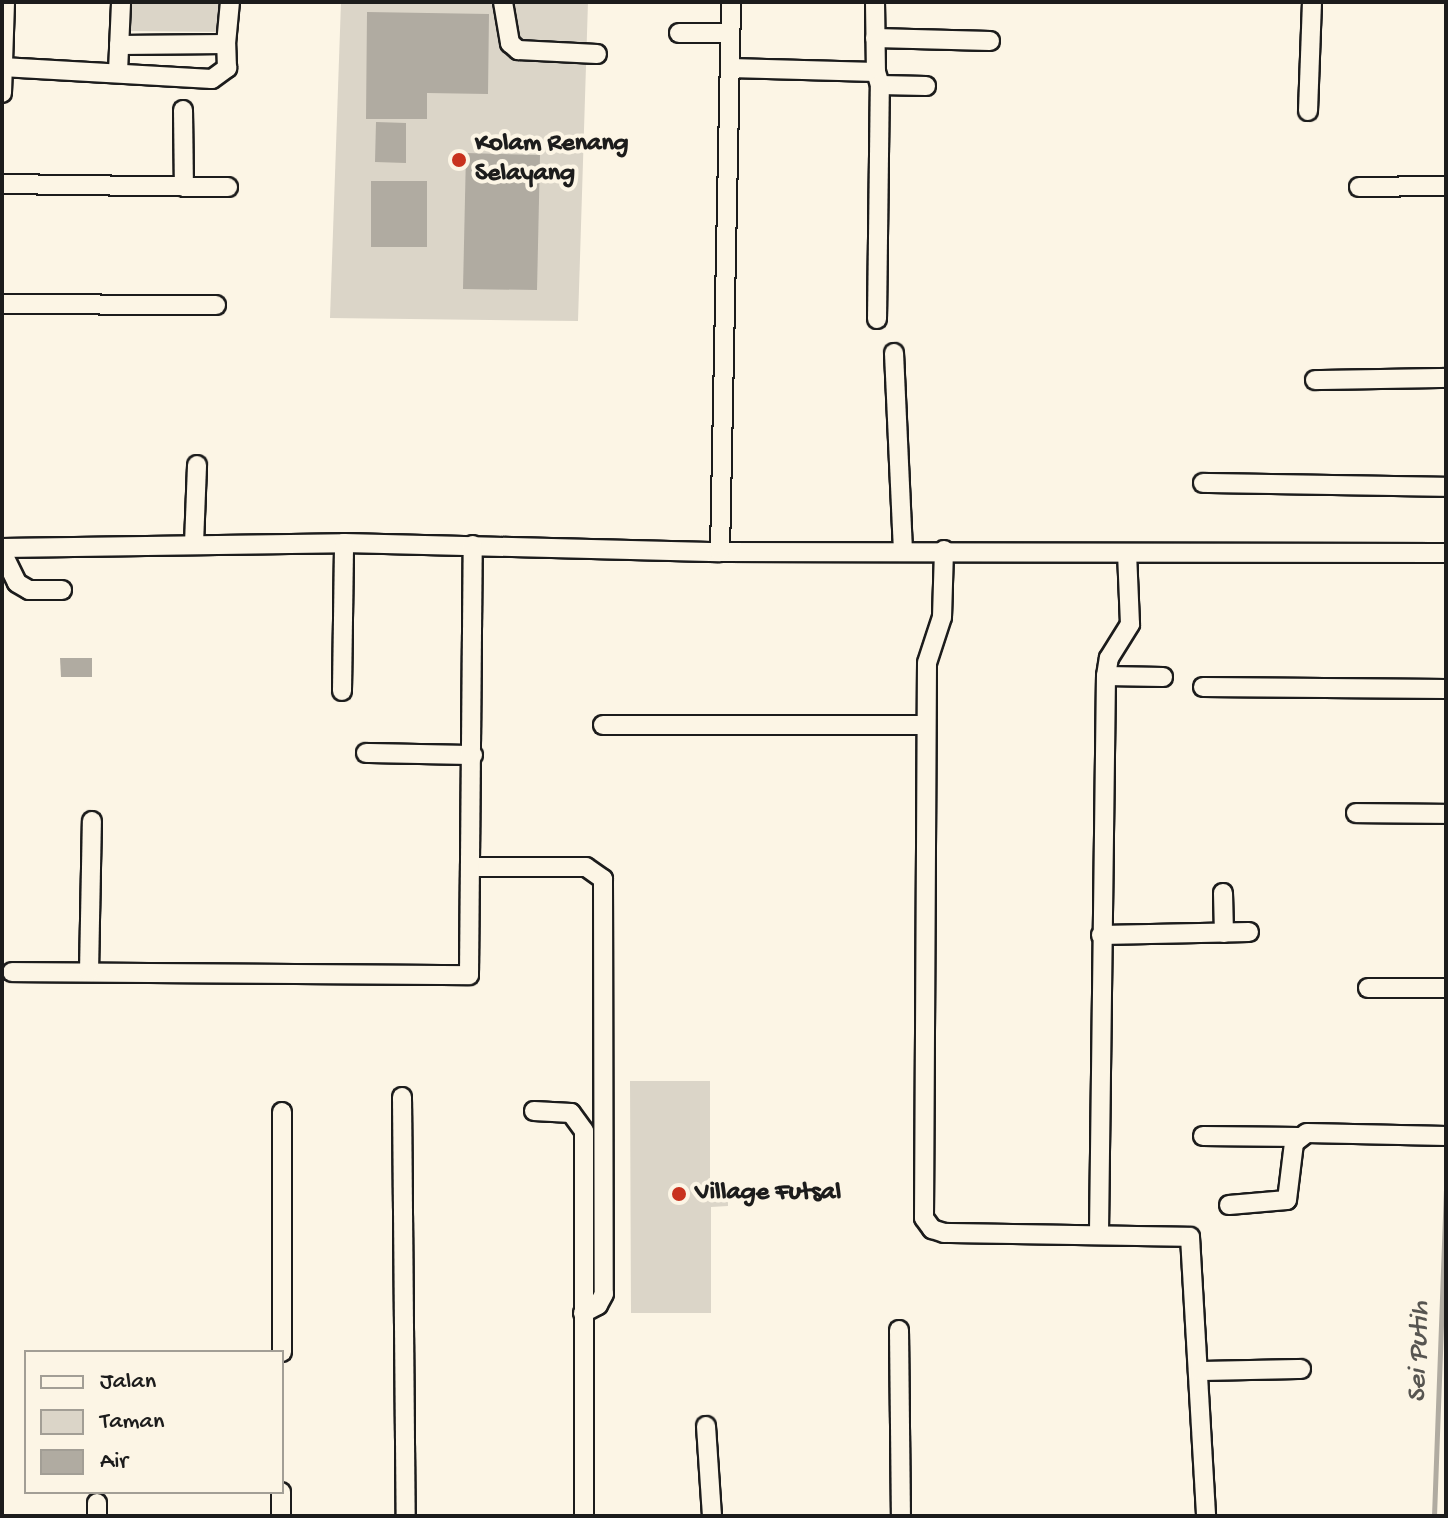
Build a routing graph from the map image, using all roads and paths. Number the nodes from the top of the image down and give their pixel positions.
1 (5, 2) edge
2 (121, 2) edge
3 (230, 2) edge
4 (503, 2) edge
5 (731, 2) edge
6 (875, 2) edge
7 (1312, 2) edge
8 (679, 33) dead end
9 (730, 33) junction
10 (875, 38) junction
11 (990, 41) dead end
12 (226, 44) junction
13 (119, 45) junction
14 (597, 54) dead end
15 (3, 67) edge
16 (730, 68) junction
17 (118, 72) junction
18 (878, 78) junction
19 (926, 86) dead end
20 (2, 93) edge
21 (183, 110) dead end
22 (1308, 111) dead end
23 (2, 184) edge
24 (1446, 186) edge
25 (184, 187) junction
26 (228, 187) dead end
27 (1359, 187) dead end
28 (2, 304) edge
29 (216, 305) dead end
30 (877, 319) dead end
31 (894, 353) dead end
32 (1446, 378) edge
33 (1315, 380) dead end
34 (197, 465) dead end
35 (1203, 483) dead end
36 (1446, 487) edge
37 (344, 543) junction
38 (194, 544) junction
39 (473, 545) junction
40 (2, 550) edge
41 (944, 550) junction
42 (903, 551) junction
43 (720, 552) junction
44 (1127, 553) junction
45 (1446, 553) edge
46 (62, 590) dead end
47 (1106, 676) junction
48 (1163, 677) dead end
49 (1203, 687) dead end
50 (1446, 689) edge
51 (342, 691) dead end
52 (603, 725) dead end
53 (925, 725) junction
54 (366, 753) dead end
55 (473, 755) junction
56 (1356, 813) dead end
57 (1446, 814) edge
58 (92, 821) dead end
59 (473, 867) junction
60 (1223, 893) dead end
61 (1249, 932) dead end
62 (1224, 933) junction
63 (1101, 935) junction
64 (12, 972) dead end
65 (89, 972) junction
66 (1368, 988) dead end
67 (1444, 988) edge
68 (402, 1097) dead end
69 (534, 1111) dead end
70 (282, 1112) dead end
71 (1203, 1136) dead end
72 (1445, 1136) edge
73 (1299, 1137) junction
74 (1229, 1205) dead end
75 (1099, 1232) junction
76 (583, 1313) junction
77 (899, 1330) dead end
78 (282, 1350) edge
79 (1301, 1369) dead end
80 (1199, 1371) junction
81 (706, 1426) dead end
82 (281, 1494) edge
83 (281, 1516) edge
84 (406, 1516) edge
85 (584, 1516) edge
86 (712, 1516) edge
87 (901, 1516) edge
88 (1206, 1516) edge

1 - 15 street
2 - 13 street
3 - 12 street
4 - 14 street
5 - 9 street
6 - 10 street
7 - 22 street
8 - 9 street
9 - 16 street
10 - 11 street
10 - 18 street
12 - 13 street
12 - 17 street
13 - 17 street
15 - 17 street
15 - 20 street
16 - 18 street
16 - 43 street
18 - 19 street
18 - 30 street
21 - 25 street
23 - 25 street
24 - 27 street
25 - 26 street
28 - 29 street
31 - 42 street
32 - 33 street
34 - 38 street
35 - 36 street
37 - 38 street
37 - 39 street
37 - 51 street
38 - 40 street
39 - 43 street
39 - 55 street
40 - 46 street
41 - 42 street
41 - 44 street
41 - 53 street
42 - 43 street
44 - 45 street
44 - 47 street
47 - 48 street
47 - 63 street
49 - 50 street
52 - 53 street
53 - 75 street
54 - 55 street
55 - 59 street
56 - 57 street
58 - 65 street
59 - 65 street
59 - 76 street
60 - 62 street
61 - 62 street
62 - 63 street
63 - 75 street
64 - 65 street
66 - 67 street
68 - 84 street
69 - 76 street
70 - 78 street
71 - 73 street
72 - 73 street
73 - 74 street
75 - 80 street
76 - 85 street
77 - 87 street
79 - 80 street
80 - 88 street
81 - 86 street
82 - 83 street

